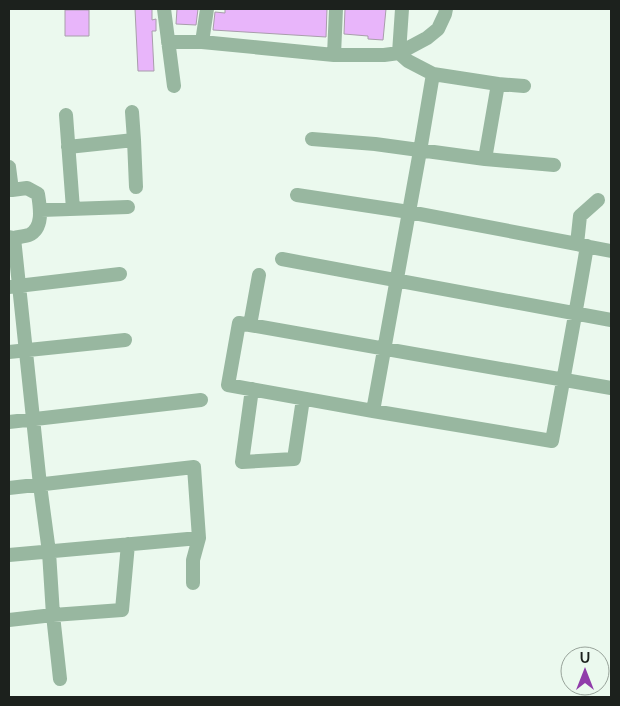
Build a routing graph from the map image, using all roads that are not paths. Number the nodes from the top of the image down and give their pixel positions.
1 (164, 9) edge
2 (207, 9) edge
3 (336, 9) edge
4 (402, 9) edge
5 (446, 9) edge
6 (168, 42) junction
7 (202, 42) junction
8 (399, 53) junction
9 (334, 55) junction
10 (432, 74) junction
11 (498, 84) junction
12 (174, 86) dead end
13 (524, 86) dead end
14 (132, 112) dead end
15 (66, 115) dead end
16 (312, 139) dead end
17 (134, 140) junction
18 (68, 147) junction
19 (420, 151) junction
20 (485, 159) junction
21 (554, 165) dead end
22 (9, 167) edge
23 (136, 187) dead end
24 (10, 190) edge
25 (297, 195) dead end
26 (598, 200) dead end
27 (128, 207) dead end
28 (73, 209) junction
29 (41, 210) junction
30 (410, 212) junction
31 (11, 238) edge
32 (582, 245) junction
33 (611, 251) edge
34 (282, 259) dead end
35 (120, 274) dead end
36 (259, 275) dead end
37 (396, 281) junction
38 (14, 286) edge
39 (576, 313) junction
40 (611, 320) edge
41 (250, 324) junction
42 (125, 340) dead end
43 (384, 349) junction
44 (25, 350) junction
45 (9, 352) edge
46 (563, 380) junction
47 (611, 388) edge
48 (252, 389) junction
49 (303, 399) junction
50 (201, 400) dead end
51 (373, 412) junction
52 (33, 419) junction
53 (9, 422) edge
54 (40, 485) junction
55 (9, 488) edge
56 (199, 538) junction
57 (128, 544) junction
58 (49, 552) junction
59 (9, 555) edge
60 (192, 583) dead end
61 (53, 615) junction
62 (9, 620) edge
63 (60, 678) dead end

1 - 6 street
2 - 7 street
3 - 9 street
4 - 8 street
5 - 8 street
6 - 7 street
6 - 12 street
7 - 9 street
8 - 9 street
8 - 10 street
10 - 11 street
10 - 19 street
11 - 13 street
11 - 20 street
14 - 17 street
15 - 18 street
16 - 19 street
17 - 18 street
17 - 23 street
18 - 28 street
19 - 20 street
19 - 30 street
20 - 21 street
22 - 24 street
24 - 29 street
25 - 30 street
26 - 32 street
27 - 28 street
28 - 29 street
29 - 31 street
30 - 32 street
30 - 37 street
31 - 38 street
32 - 33 street
32 - 39 street
34 - 37 street
35 - 38 street
36 - 41 street
37 - 39 street
37 - 43 street
38 - 44 street
39 - 40 street
39 - 46 street
41 - 43 street
41 - 48 street
42 - 44 street
43 - 46 street
43 - 51 street
44 - 45 street
44 - 52 street
46 - 47 street
46 - 51 street
48 - 49 street
48 - 49 street
49 - 51 street
50 - 52 street
52 - 53 street
52 - 54 street
54 - 55 street
54 - 56 street
54 - 58 street
56 - 57 street
56 - 60 street
57 - 58 street
57 - 61 street
58 - 59 street
58 - 61 street
61 - 62 street
61 - 63 street

